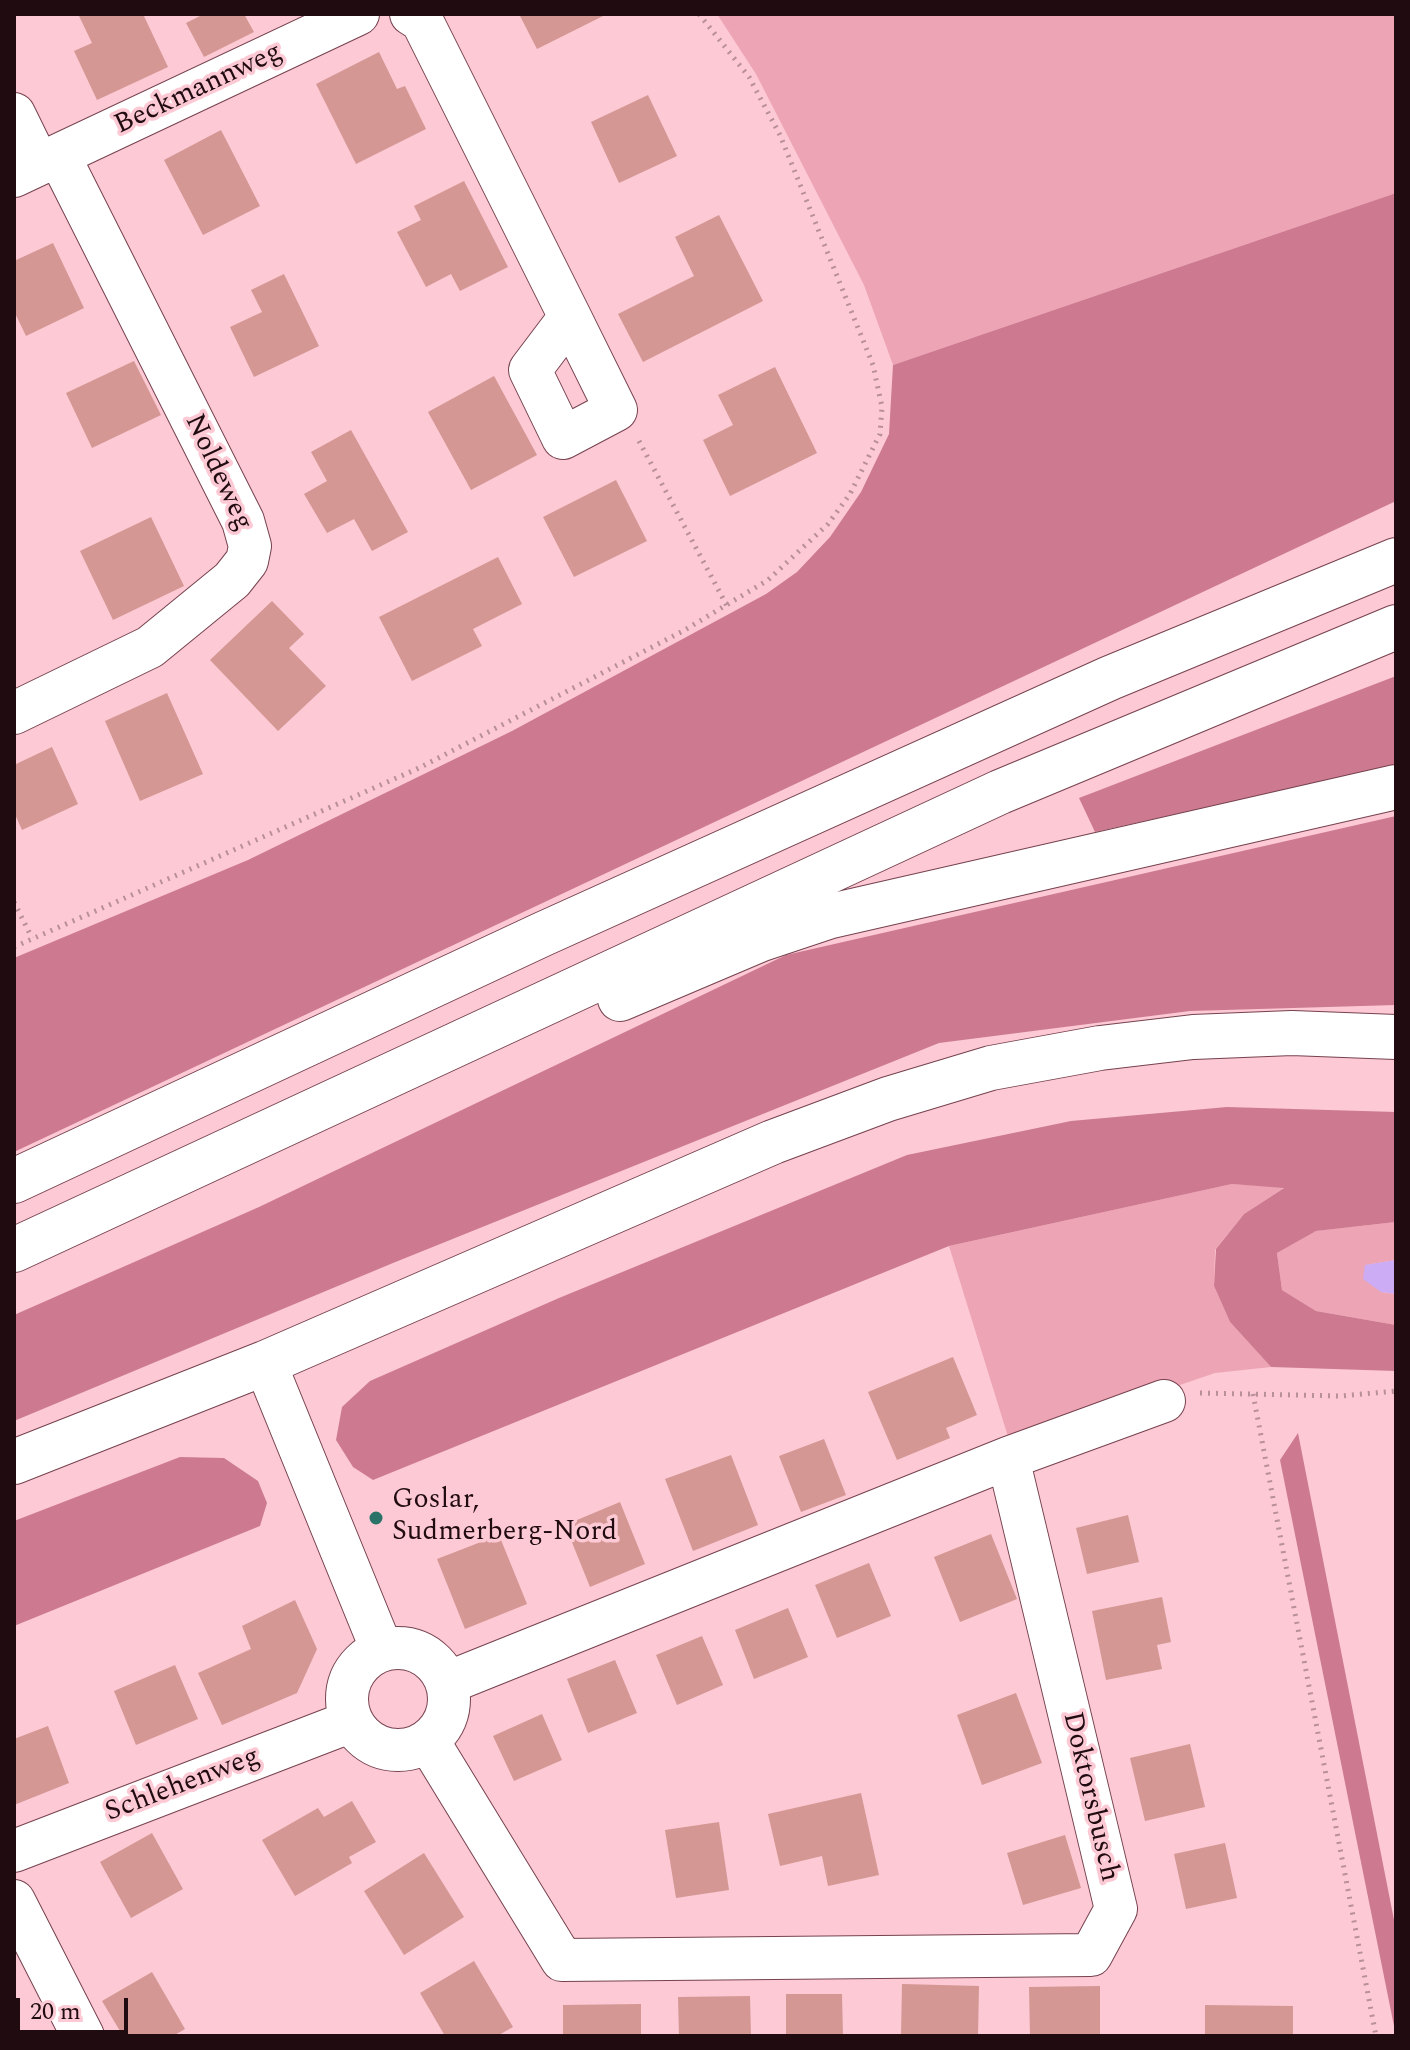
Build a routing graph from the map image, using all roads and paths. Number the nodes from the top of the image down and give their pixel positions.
1 (358, 14) edge
2 (411, 14) edge
3 (699, 14) edge
4 (14, 114) edge
5 (37, 165) edge
6 (570, 317) junction
7 (616, 410) junction
8 (1396, 560) edge
9 (727, 606) junction
10 (1396, 627) edge
11 (21, 702) edge
12 (1396, 787) edge
13 (14, 902) edge
14 (32, 938) junction
15 (14, 947) edge
16 (580, 986) junction
17 (1396, 1037) edge
18 (14, 1181) edge
19 (14, 1250) edge
20 (265, 1363) junction
21 (1396, 1391) edge
22 (1253, 1394) junction
23 (1164, 1401) joint
24 (1008, 1458) junction
25 (14, 1462) edge
26 (382, 1650) junction
27 (447, 1683) junction
28 (352, 1721) junction
29 (428, 1741) junction
30 (14, 1851) edge
31 (14, 1901) edge
32 (83, 2036) edge
33 (1376, 2036) edge

1 - 5 street, Beckmannweg
2 - 6 street
3 - 9 path
4 - 5 street
5 - 11 street, Noldeweg
6 - 7 street
6 - 7 street
7 - 9 path
8 - 18 main road
9 - 14 path
10 - 16 main road
12 - 16 main road
13 - 14 path
14 - 15 path
16 - 19 main road
17 - 20 main road
20 - 25 main road
20 - 26 street
21 - 22 path
22 - 23 path
22 - 33 path
23 - 24 street
24 - 27 street
24 - 29 street, Doktorsbusch
26 - 27 street
26 - 28 street
27 - 29 street
28 - 29 street
28 - 30 street, Schlehenweg
31 - 32 street

